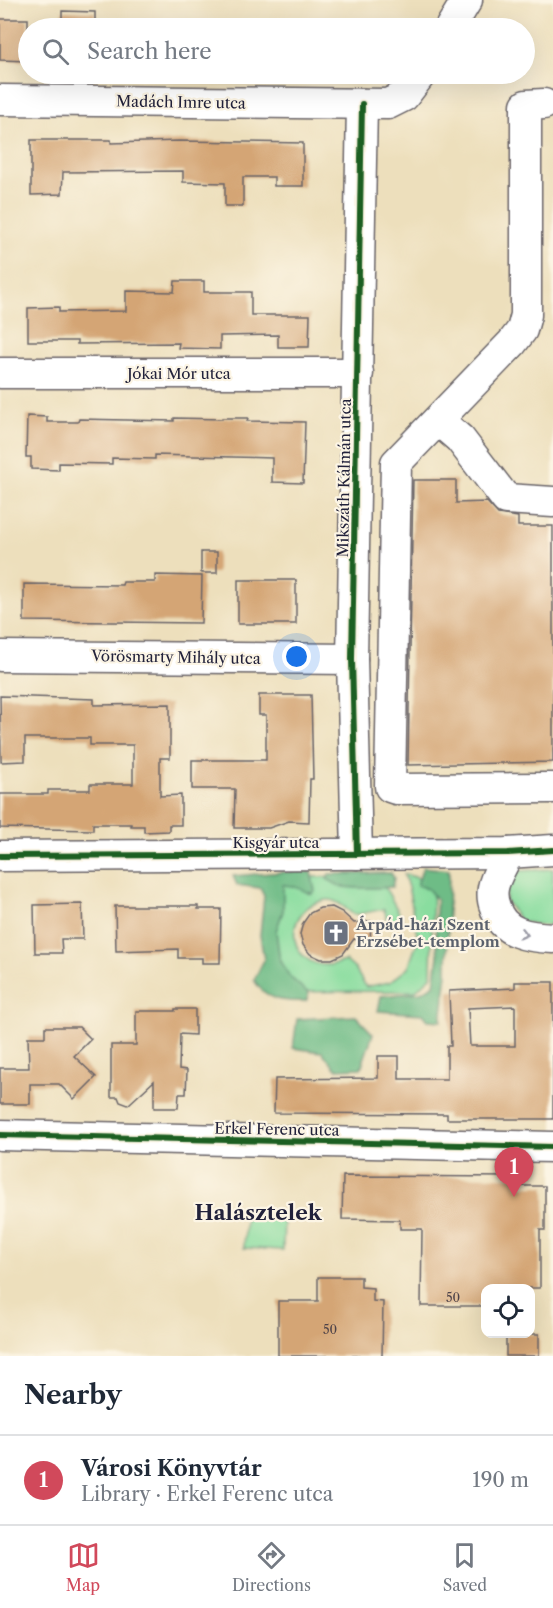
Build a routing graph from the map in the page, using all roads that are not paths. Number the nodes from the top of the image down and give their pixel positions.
1 (467, 0) edge
2 (456, 18) edge
3 (414, 84) edge
4 (528, 99) dead end
5 (0, 100) edge
6 (362, 104) junction
7 (0, 373) edge
8 (357, 373) junction
9 (438, 420) junction
10 (553, 502) edge
11 (0, 656) edge
12 (352, 659) junction
13 (553, 788) edge
14 (553, 850) edge
15 (508, 853) junction
16 (357, 854) junction
17 (0, 856) edge
18 (553, 938) edge
19 (0, 1135) edge
20 (553, 1147) edge

1 - 2 street
3 - 6 street
4 - 9 street
5 - 6 street, Madách Imre utca
6 - 8 street, Mikszáth Kálmán utca
7 - 8 street, Jókai Mór utca
8 - 12 street, Mikszáth Kálmán utca
9 - 10 street
9 - 13 street
11 - 12 street, Vörösmarty Mihály utca
12 - 16 street, Mikszáth Kálmán utca
14 - 15 street, Kisgyár utca
15 - 16 street, Kisgyár utca
15 -> 18 street
16 - 17 street, Kisgyár utca
19 - 20 street, Erkel Ferenc utca

